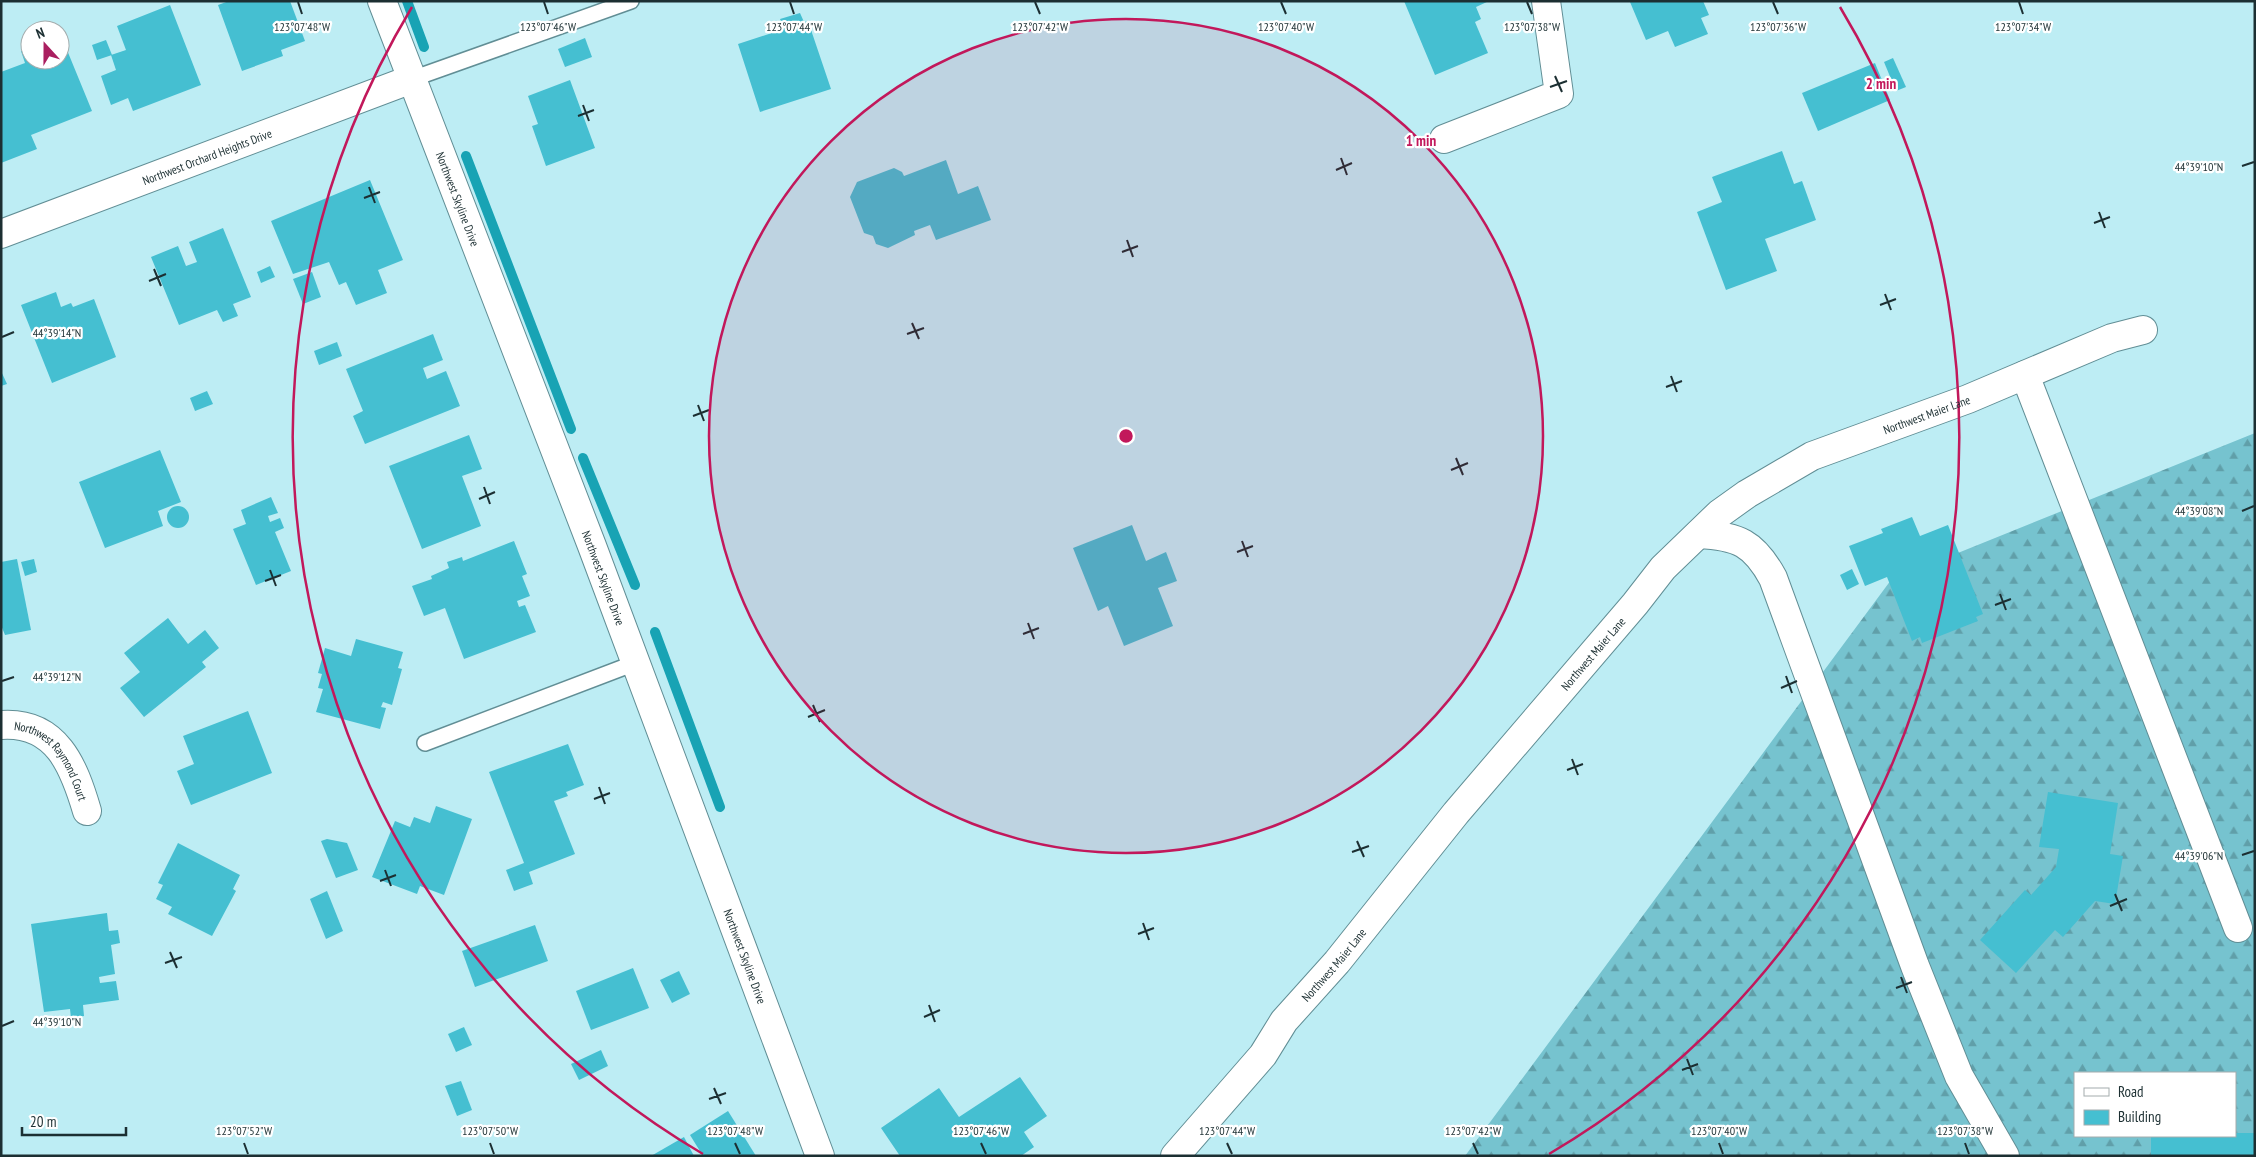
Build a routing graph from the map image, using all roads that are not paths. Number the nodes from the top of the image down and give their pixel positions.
1 (382, 1) edge
2 (631, 1) edge
3 (1546, 1) edge
4 (412, 79) junction
5 (1444, 139) dead end
6 (1, 234) edge
7 (2144, 330) dead end
8 (2025, 375) junction
9 (1698, 534) junction
10 (635, 662) junction
11 (1, 726) edge
12 (425, 743) dead end
13 (87, 811) dead end
14 (2238, 928) dead end
15 (820, 1156) edge
16 (1175, 1156) edge
17 (2004, 1156) edge

1 - 4 street, Northwest Skyline Drive
2 - 4 lane
3 - 5 street
4 - 6 street, Northwest Orchard Heights Drive
4 - 10 street, Northwest Skyline Drive
7 - 8 street, Northwest Maier Lane
8 - 9 street, Northwest Maier Lane
8 - 14 street
9 - 16 street, Northwest Maier Lane
9 - 17 street
10 - 12 lane
10 - 15 street, Northwest Skyline Drive
11 - 13 street, Northwest Raymond Court

